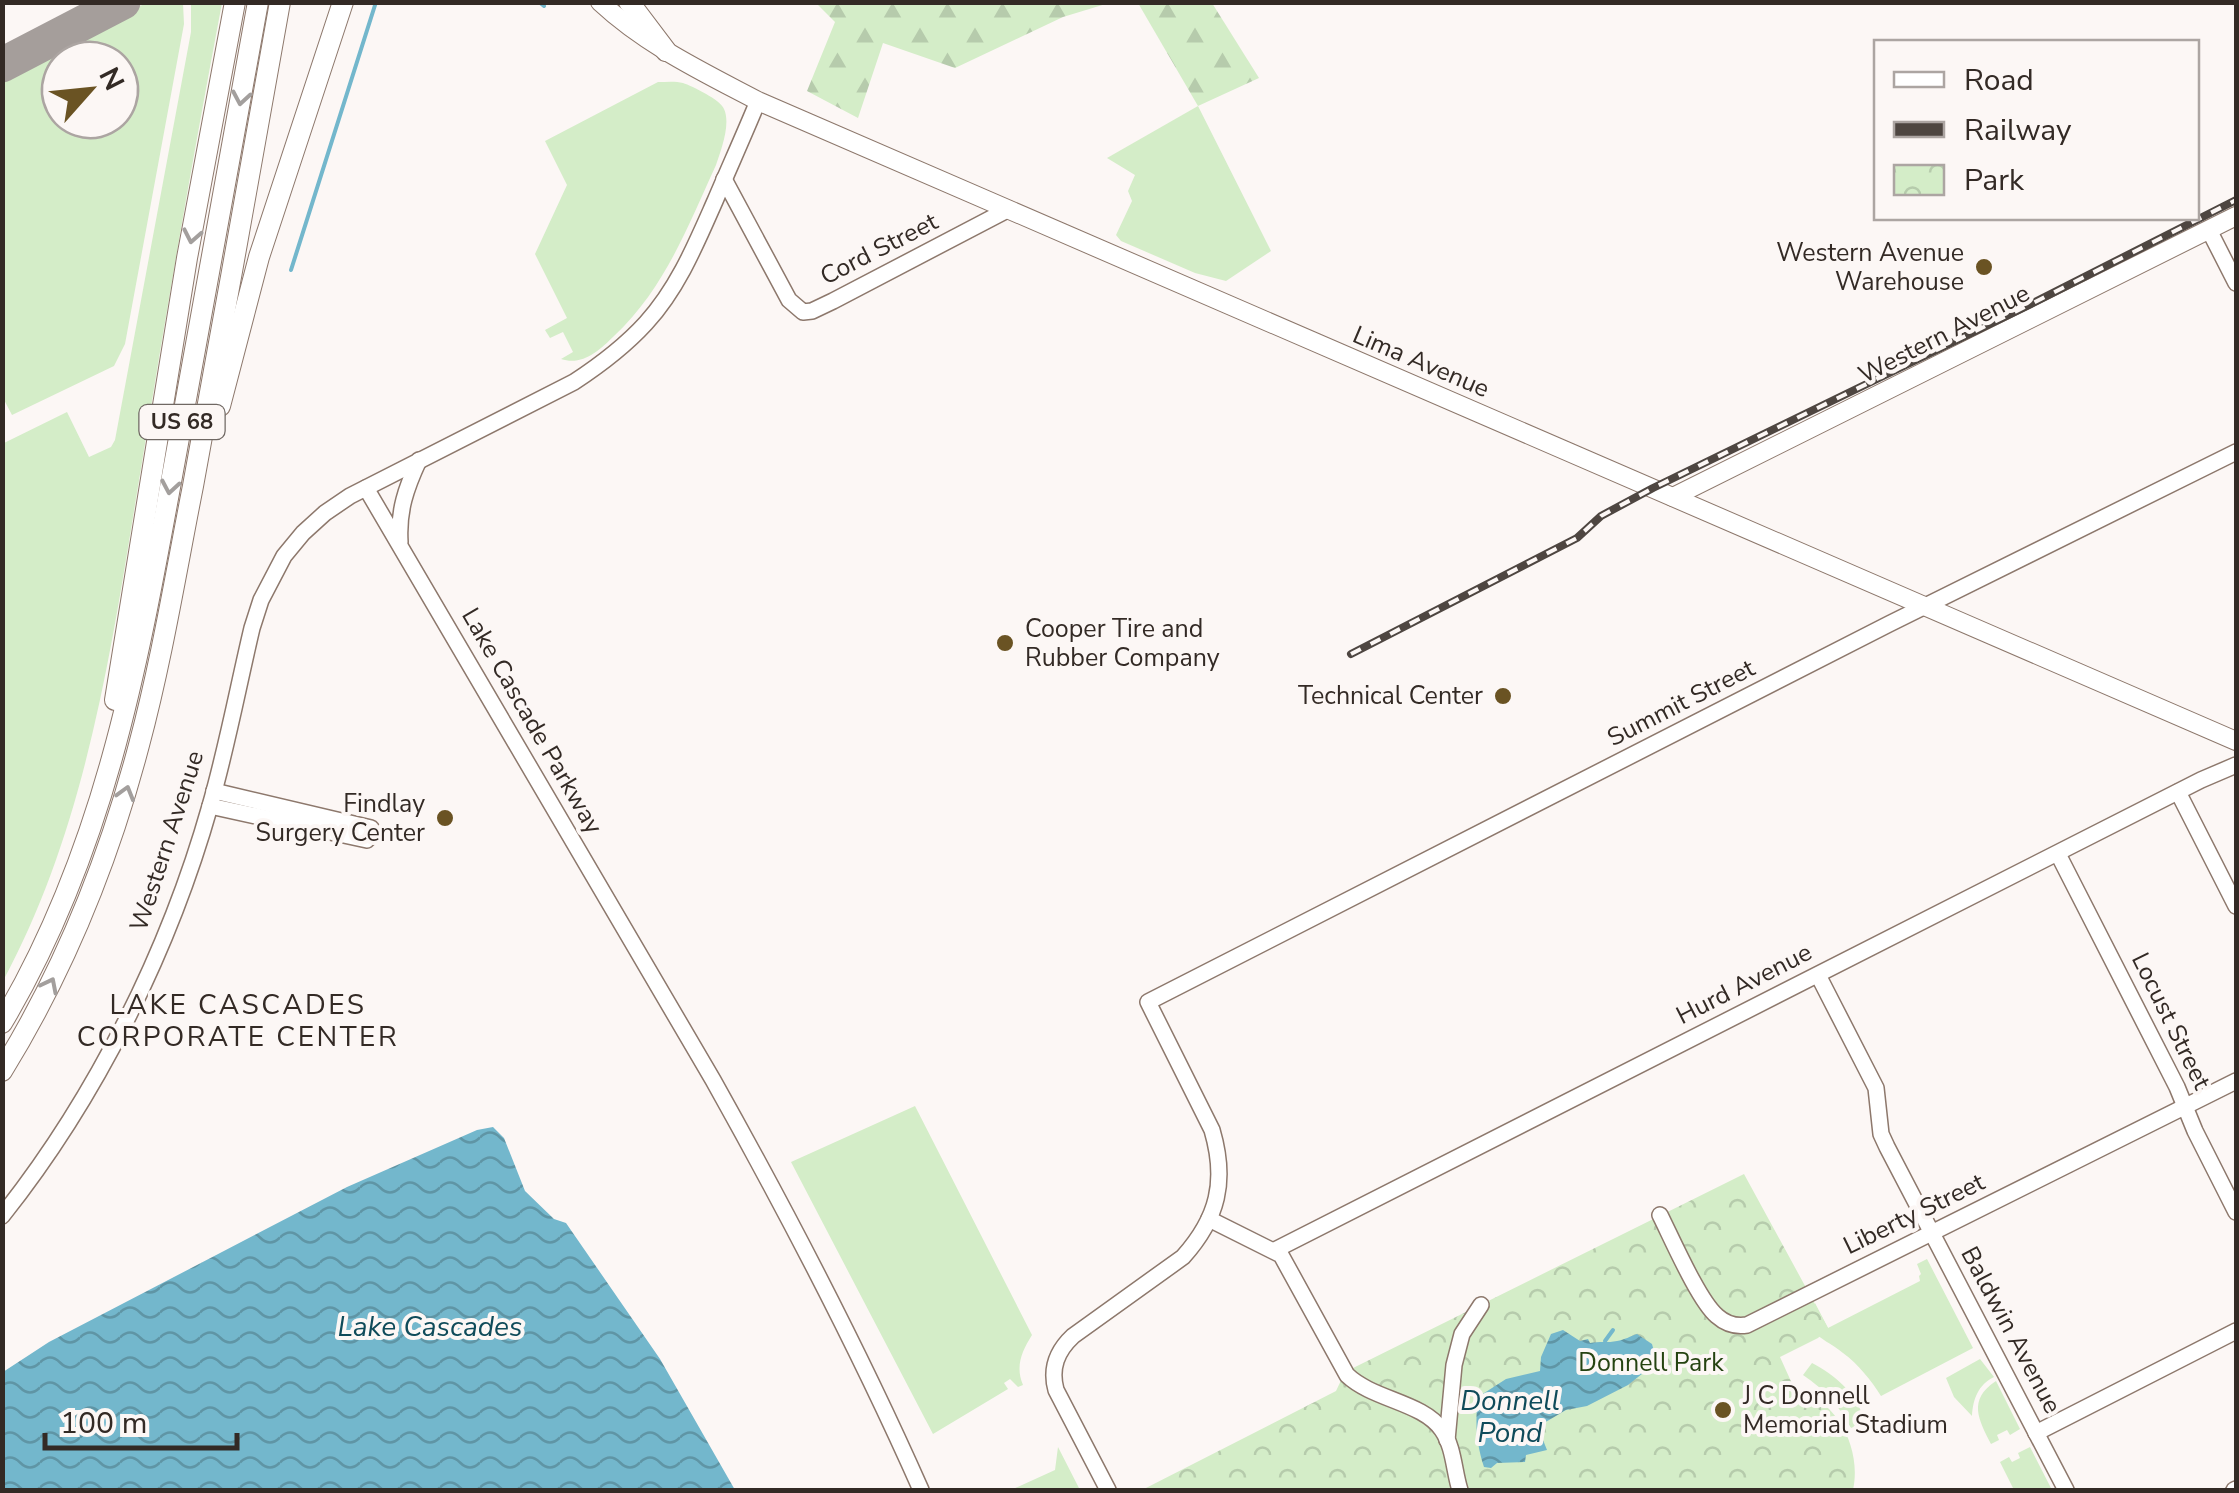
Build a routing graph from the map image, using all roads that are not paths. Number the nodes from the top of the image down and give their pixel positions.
1 (235, 2) edge
2 (258, 2) edge
3 (280, 2) edge
4 (343, 2) edge
5 (600, 2) edge
6 (629, 2) edge
7 (666, 52) junction
8 (758, 102) junction
9 (724, 179) junction
10 (1009, 209) junction
11 (2236, 216) edge
12 (2208, 230) junction
13 (2236, 283) edge
14 (2236, 452) edge
15 (419, 460) junction
16 (366, 488) junction
17 (1673, 497) junction
18 (400, 546) junction
19 (1928, 606) junction
20 (2236, 741) edge
21 (140, 742) junction
22 (2236, 764) edge
23 (2178, 792) junction
24 (212, 799) junction
25 (369, 834) dead end
26 (88, 838) junction
27 (2058, 854) junction
28 (2236, 906) edge
29 (1818, 975) junction
30 (2, 1023) edge
31 (2, 1070) edge
32 (2236, 1081) edge
33 (2185, 1106) junction
34 (2236, 1212) edge
35 (2, 1216) edge
36 (1660, 1216) dead end
37 (1209, 1219) junction
38 (1932, 1234) junction
39 (1275, 1250) junction
40 (1481, 1304) dead end
41 (2236, 1331) edge
42 (2036, 1433) junction
43 (1448, 1440) junction
44 (921, 1490) edge
45 (1108, 1490) edge
46 (1460, 1490) edge
47 (2066, 1490) edge

1 -> 26 highway
2 -> 26 highway, US 68
3 - 21 highway, US 68
4 - 21 highway
5 - 7 main road, Lima Avenue
6 - 7 highway
7 - 8 main road, Lima Avenue
8 - 9 street
8 - 10 main road, Lima Avenue
9 - 10 street, Cord Street
9 - 15 street
10 - 17 main road, Lima Avenue
11 - 12 main road, Western Avenue
12 - 13 street
12 - 17 main road, Western Avenue
14 - 19 street, Summit Street
15 - 16 street
15 - 18 street
16 - 18 street, Lake Cascade Parkway
16 - 24 street, Western Avenue
17 - 19 main road, Lima Avenue
18 - 44 street, Lake Cascade Parkway
19 - 20 main road, Lima Avenue
19 - 37 street, Summit Street
31 -> 21 highway, US 68
22 - 23 street, Hurd Avenue
23 - 27 street, Hurd Avenue
23 - 28 street
24 - 25 street
24 - 35 street, Western Avenue
26 - 30 highway, US 68
27 - 29 street, Hurd Avenue
27 - 33 street, Locust Street
29 - 38 street, Baldwin Avenue
29 - 39 street, Hurd Avenue
32 - 33 street, Liberty Street
33 - 34 street, Locust Street
33 - 38 street, Liberty Street
36 - 38 street, Liberty Street
37 - 39 street
37 - 45 street
38 - 42 street, Baldwin Avenue
39 - 43 street
40 - 43 street
41 - 42 street
42 - 47 street, Baldwin Avenue
43 - 46 street

